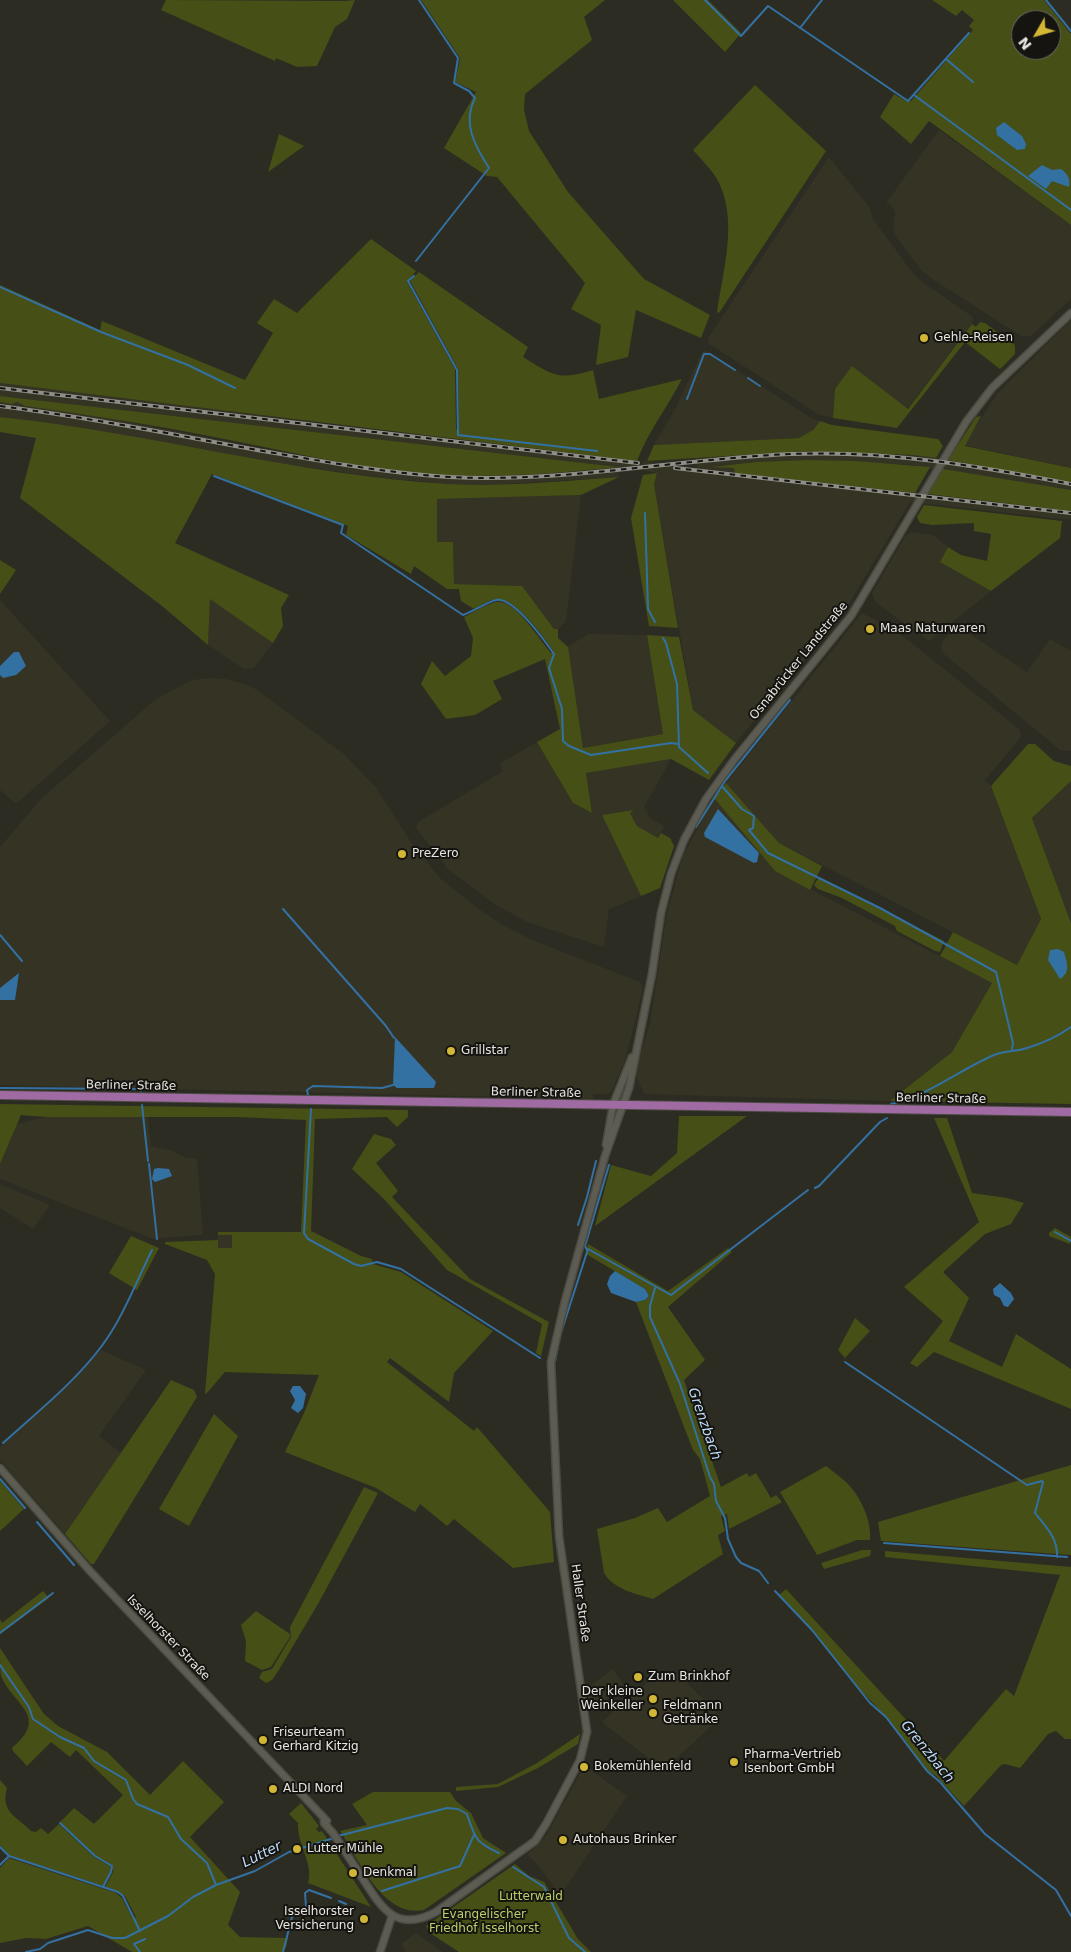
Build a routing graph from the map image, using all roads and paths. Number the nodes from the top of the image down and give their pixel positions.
1 (1071, 312) edge
2 (640, 1037) junction
3 (0, 1095) edge
4 (613, 1105) junction
5 (625, 1105) junction
6 (1071, 1112) edge
7 (605, 1156) junction
8 (0, 1468) edge
9 (392, 1916) junction
10 (380, 1952) edge

1 - 2 street, Osnabrücker Landstraße
2 - 4 street, Osnabrücker Landstraße
2 - 5 street, Osnabrücker Landstraße
3 - 4 main road, Berliner Straße
4 - 5 main road, Berliner Straße
4 - 7 street, Haller Straße
5 - 6 main road, Berliner Straße
5 - 7 street, Haller Straße
7 - 9 street, Haller Straße
8 - 9 street, Isselhorster Straße
9 - 10 street

